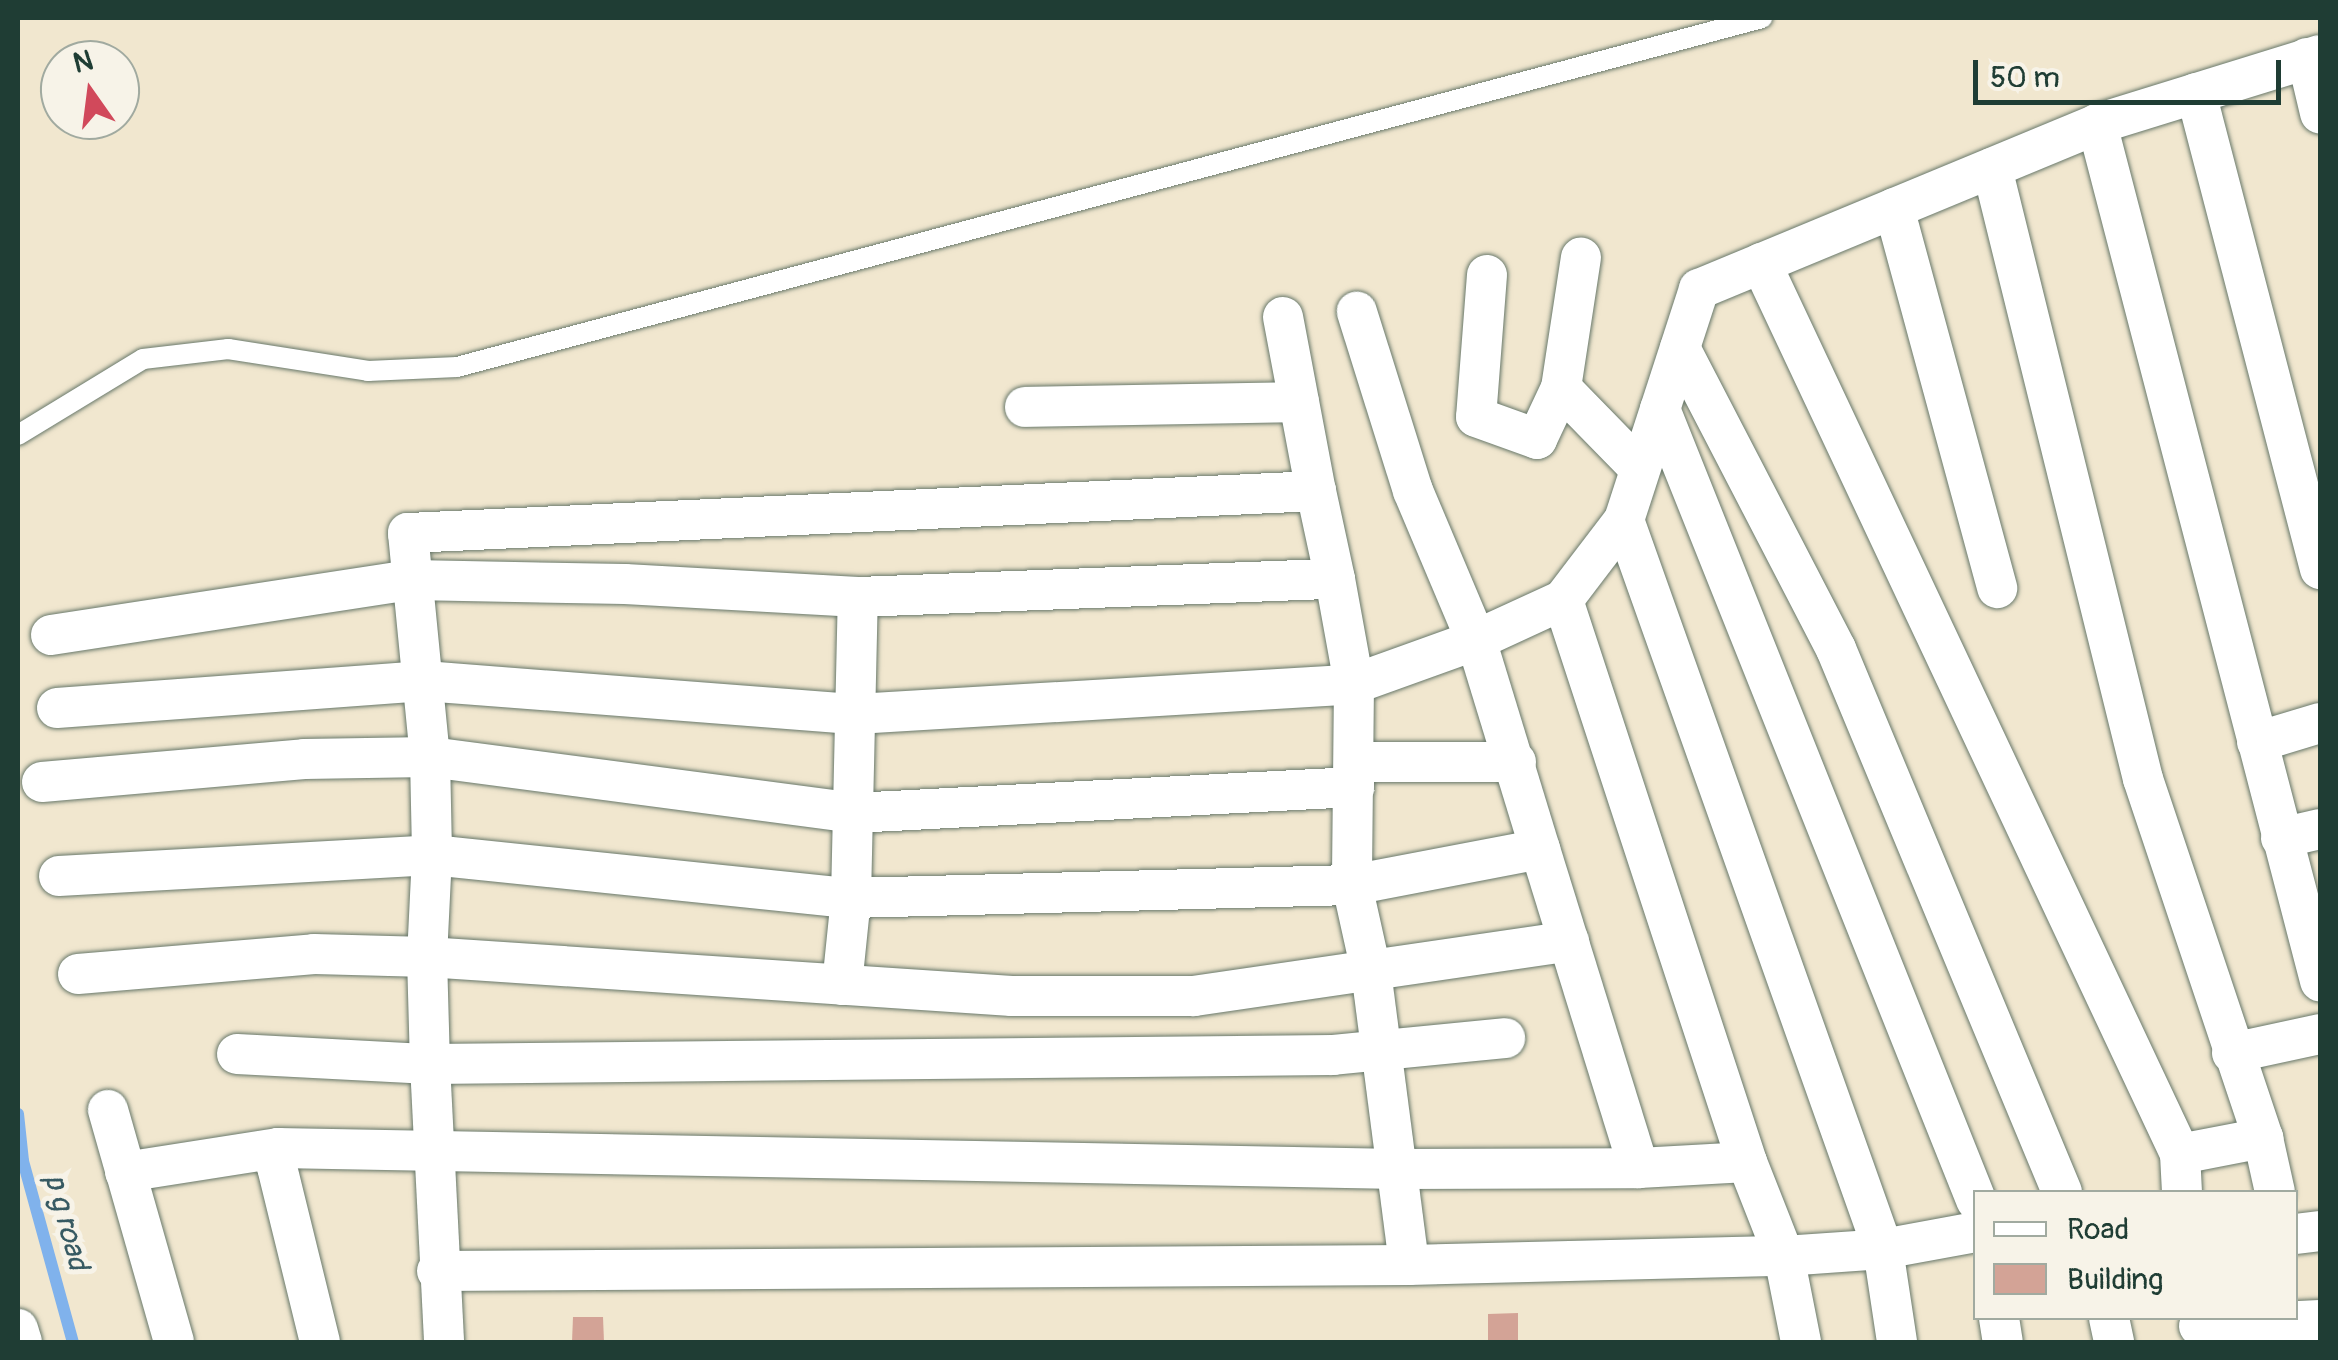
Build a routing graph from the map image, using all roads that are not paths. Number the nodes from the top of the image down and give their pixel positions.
1 (1762, 18) edge
2 (2314, 56) edge
3 (2196, 93) junction
4 (2320, 114) edge
5 (2097, 124) junction
6 (1992, 168) junction
7 (1894, 208) junction
8 (1581, 258) dead end
9 (1761, 264) junction
10 (1488, 275) dead end
11 (1357, 312) dead end
12 (1283, 317) dead end
13 (1680, 348) junction
14 (1561, 388) junction
15 (1300, 402) junction
16 (1024, 407) dead end
17 (1660, 409) junction
18 (18, 435) edge
19 (1640, 469) junction
20 (1316, 491) junction
21 (1624, 520) junction
22 (2320, 570) edge
23 (1336, 578) junction
24 (412, 580) junction
25 (1998, 588) dead end
26 (858, 597) junction
27 (1563, 600) junction
28 (51, 635) dead end
29 (1476, 640) junction
30 (424, 681) junction
31 (1354, 684) junction
32 (57, 708) dead end
33 (856, 714) junction
34 (2320, 722) edge
35 (2257, 742) junction
36 (430, 757) junction
37 (1354, 762) junction
38 (1516, 762) junction
39 (42, 782) dead end
40 (854, 812) junction
41 (2320, 828) edge
42 (2281, 838) junction
43 (1540, 849) junction
44 (432, 855) junction
45 (60, 876) dead end
46 (1352, 886) junction
47 (850, 898) junction
48 (2314, 936) edge
49 (1570, 942) junction
50 (426, 957) junction
51 (1371, 971) junction
52 (78, 974) dead end
53 (2320, 981) edge
54 (842, 985) junction
55 (2320, 1034) edge
56 (1505, 1038) dead end
57 (1382, 1050) junction
58 (2232, 1053) junction
59 (236, 1054) dead end
60 (430, 1064) junction
61 (108, 1110) dead end
62 (2263, 1138) junction
63 (278, 1148) junction
64 (432, 1150) junction
65 (1747, 1162) junction
66 (1399, 1168) junction
67 (1640, 1168) junction
68 (125, 1172) junction
69 (2181, 1173) edge
70 (2061, 1190) edge
71 (2275, 1190) edge
72 (1973, 1192) edge
73 (1973, 1233) edge
74 (1882, 1249) junction
75 (1784, 1256) junction
76 (1409, 1265) junction
77 (437, 1271) junction
78 (2320, 1320) edge
79 (2200, 1328) edge
80 (18, 1329) edge
81 (22, 1342) edge
82 (174, 1342) edge
83 (320, 1342) edge
84 (444, 1342) edge
85 (1801, 1342) edge
86 (1897, 1342) edge

1 - 18 lane
2 - 3 street
2 - 4 street
3 - 5 street
3 - 22 street
5 - 6 street
5 - 35 street
6 - 7 street
6 - 58 street
7 - 9 street
7 - 25 street
8 - 14 street
9 - 13 street
9 - 69 street
10 - 14 street
11 - 29 street
12 - 15 street
13 - 17 street
13 - 70 street
14 - 19 street
15 - 16 street
15 - 20 street
17 - 19 street
17 - 72 street
19 - 21 street
20 - 23 street
20 - 24 street
21 - 27 street
21 - 74 street
23 - 26 street
23 - 31 street
24 - 26 street
24 - 28 street
24 - 30 street
26 - 33 street
27 - 29 street
27 - 65 street
29 - 31 street
29 - 38 street
30 - 32 street
30 - 33 street
30 - 36 street
31 - 33 street
31 - 37 street
33 - 40 street
34 - 35 street
35 - 42 street
36 - 39 street
36 - 40 street
36 - 44 street
37 - 38 street
37 - 40 street
37 - 46 street
38 - 43 street
40 - 47 street
41 - 42 street
42 - 48 street
43 - 46 street
43 - 49 street
44 - 45 street
44 - 47 street
44 - 50 street
46 - 47 street
46 - 51 street
47 - 54 street
48 - 53 street
49 - 51 street
49 - 67 street
50 - 52 street
50 - 54 street
50 - 60 street
51 - 54 street
51 - 57 street
55 - 58 street
56 - 57 street
57 - 60 street
57 - 66 street
58 - 62 street
59 - 60 street
60 - 64 street
61 - 68 street
62 - 69 street
62 - 71 street
63 - 64 street
63 - 68 street
63 - 83 street
64 - 66 street
64 - 77 street
65 - 67 street
65 - 75 street
66 - 67 street
66 - 76 street
68 - 82 street
73 - 74 street
74 - 75 street
74 - 86 street
75 - 76 street
75 - 85 street
76 - 77 street
77 - 84 street
78 - 79 street
80 - 81 street

